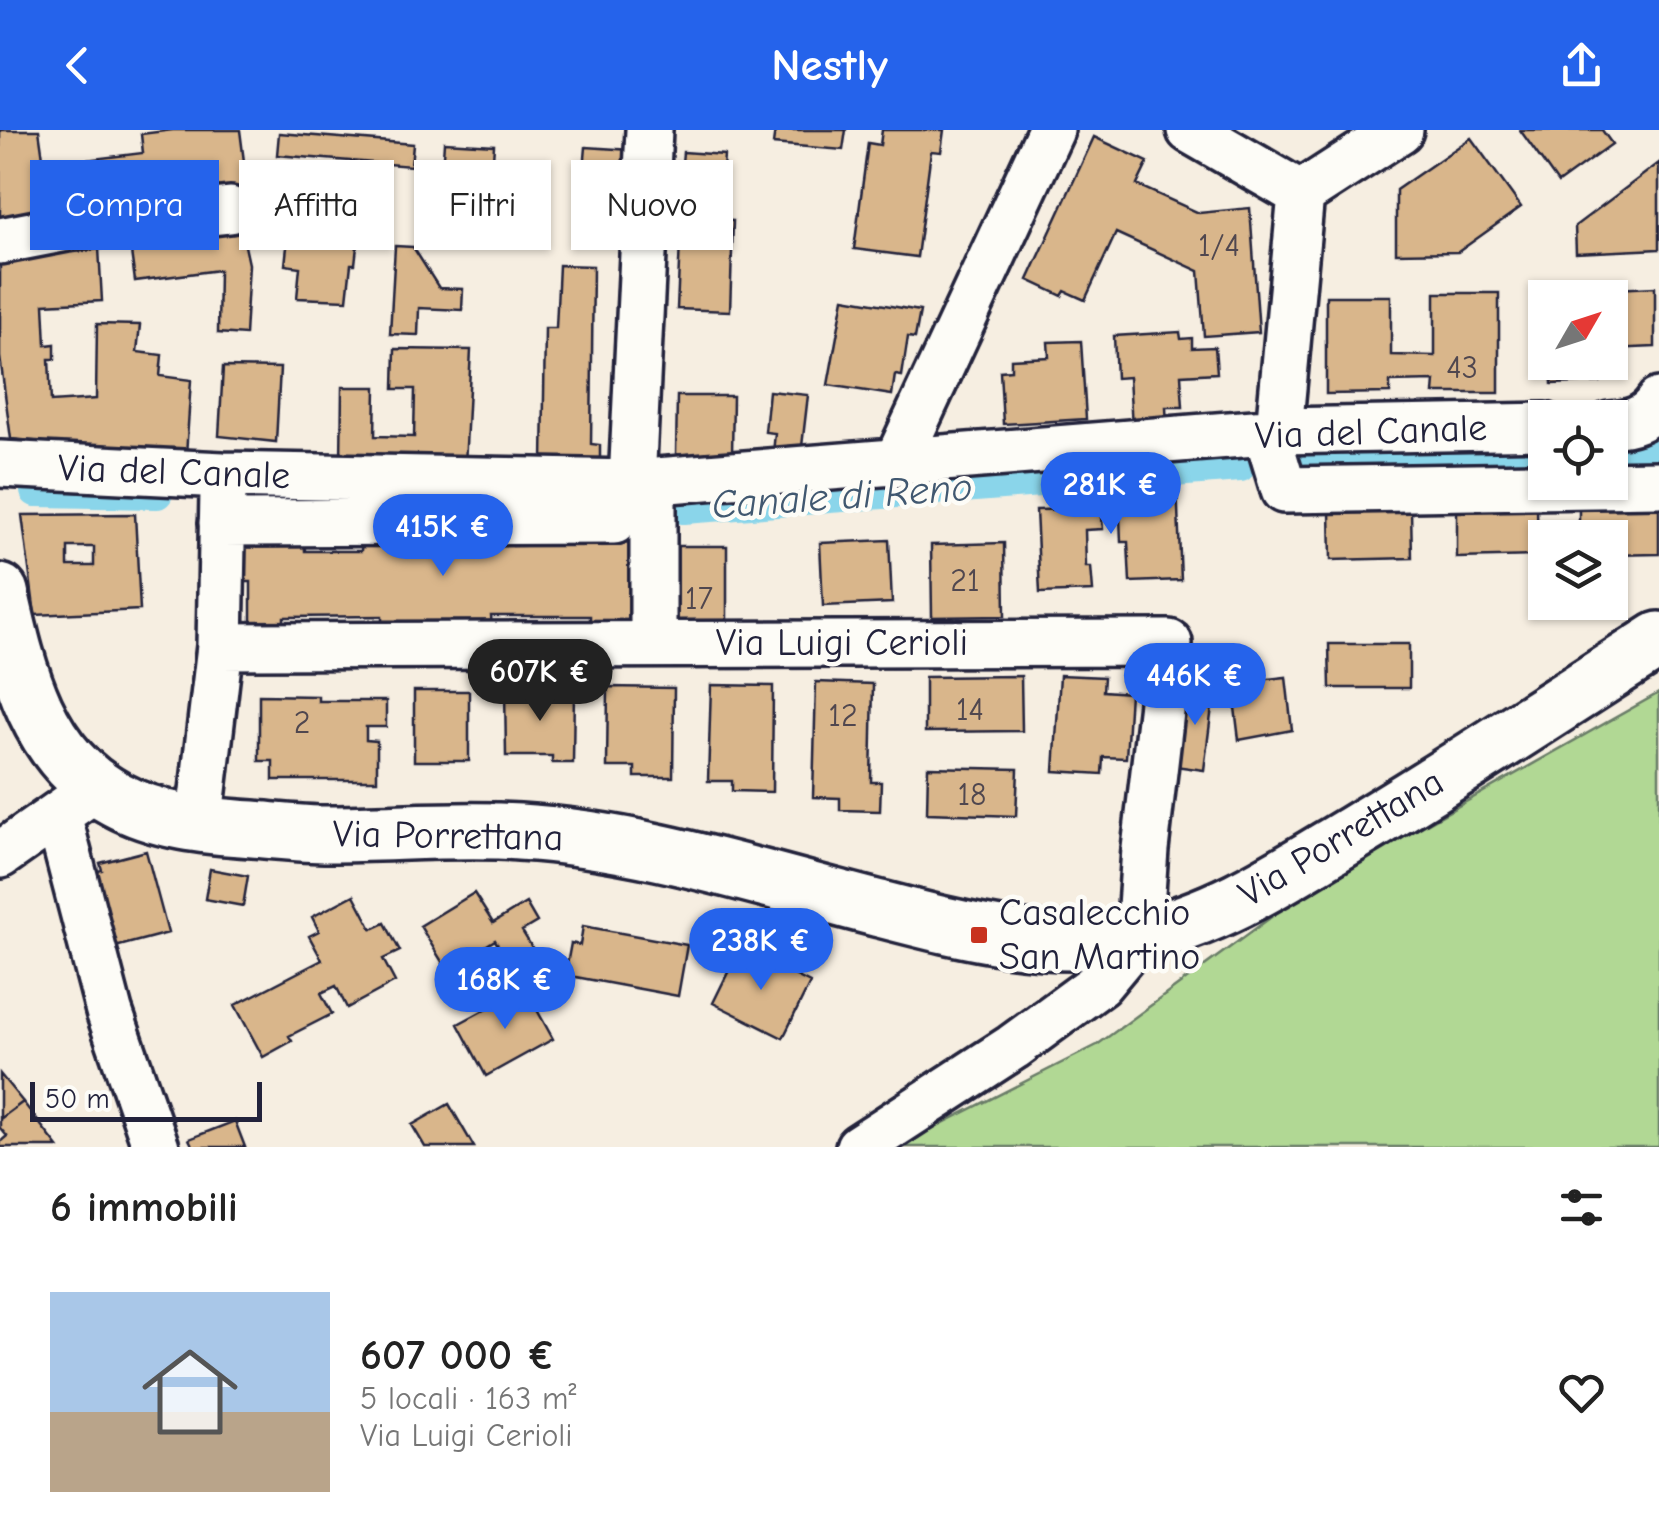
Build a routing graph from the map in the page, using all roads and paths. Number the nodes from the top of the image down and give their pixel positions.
1 (648, 130) edge
2 (1051, 130) edge
3 (1190, 130) edge
4 (1400, 130) edge
5 (1301, 194) junction
6 (230, 210) dead end
7 (0, 241) edge
8 (1659, 402) edge
9 (1628, 421) edge
10 (1528, 426) edge
11 (1273, 433) junction
12 (0, 464) edge
13 (896, 464) junction
14 (223, 475) junction
15 (1659, 484) edge
16 (633, 495) junction
17 (222, 523) junction
18 (0, 592) edge
19 (1659, 640) edge
20 (654, 642) junction
21 (220, 646) junction
22 (76, 800) junction
23 (199, 826) junction
24 (0, 855) edge
25 (1139, 936) junction
26 (156, 1147) edge
27 (859, 1147) edge

1 - 16 street
2 - 13 street
3 - 5 street
4 - 5 street
5 - 11 street
6 - 7 street
8 - 9 street
10 - 11 street, Via del Canale
11 - 13 street, Via del Canale
11 - 15 street
12 - 14 street, Via del Canale
13 - 16 street, Via del Canale
14 - 16 street, Via del Canale
14 - 17 street
16 - 17 street
16 - 20 street
17 - 21 street
18 - 22 main road, Via Porrettana
19 - 25 main road, Via Porrettana
20 - 21 street, Via Luigi Cerioli
20 - 25 street, Via Luigi Cerioli
21 - 23 street
22 - 23 main road, Via Porrettana
22 - 24 street
22 - 26 street
23 - 25 main road, Via Porrettana
25 - 27 street

